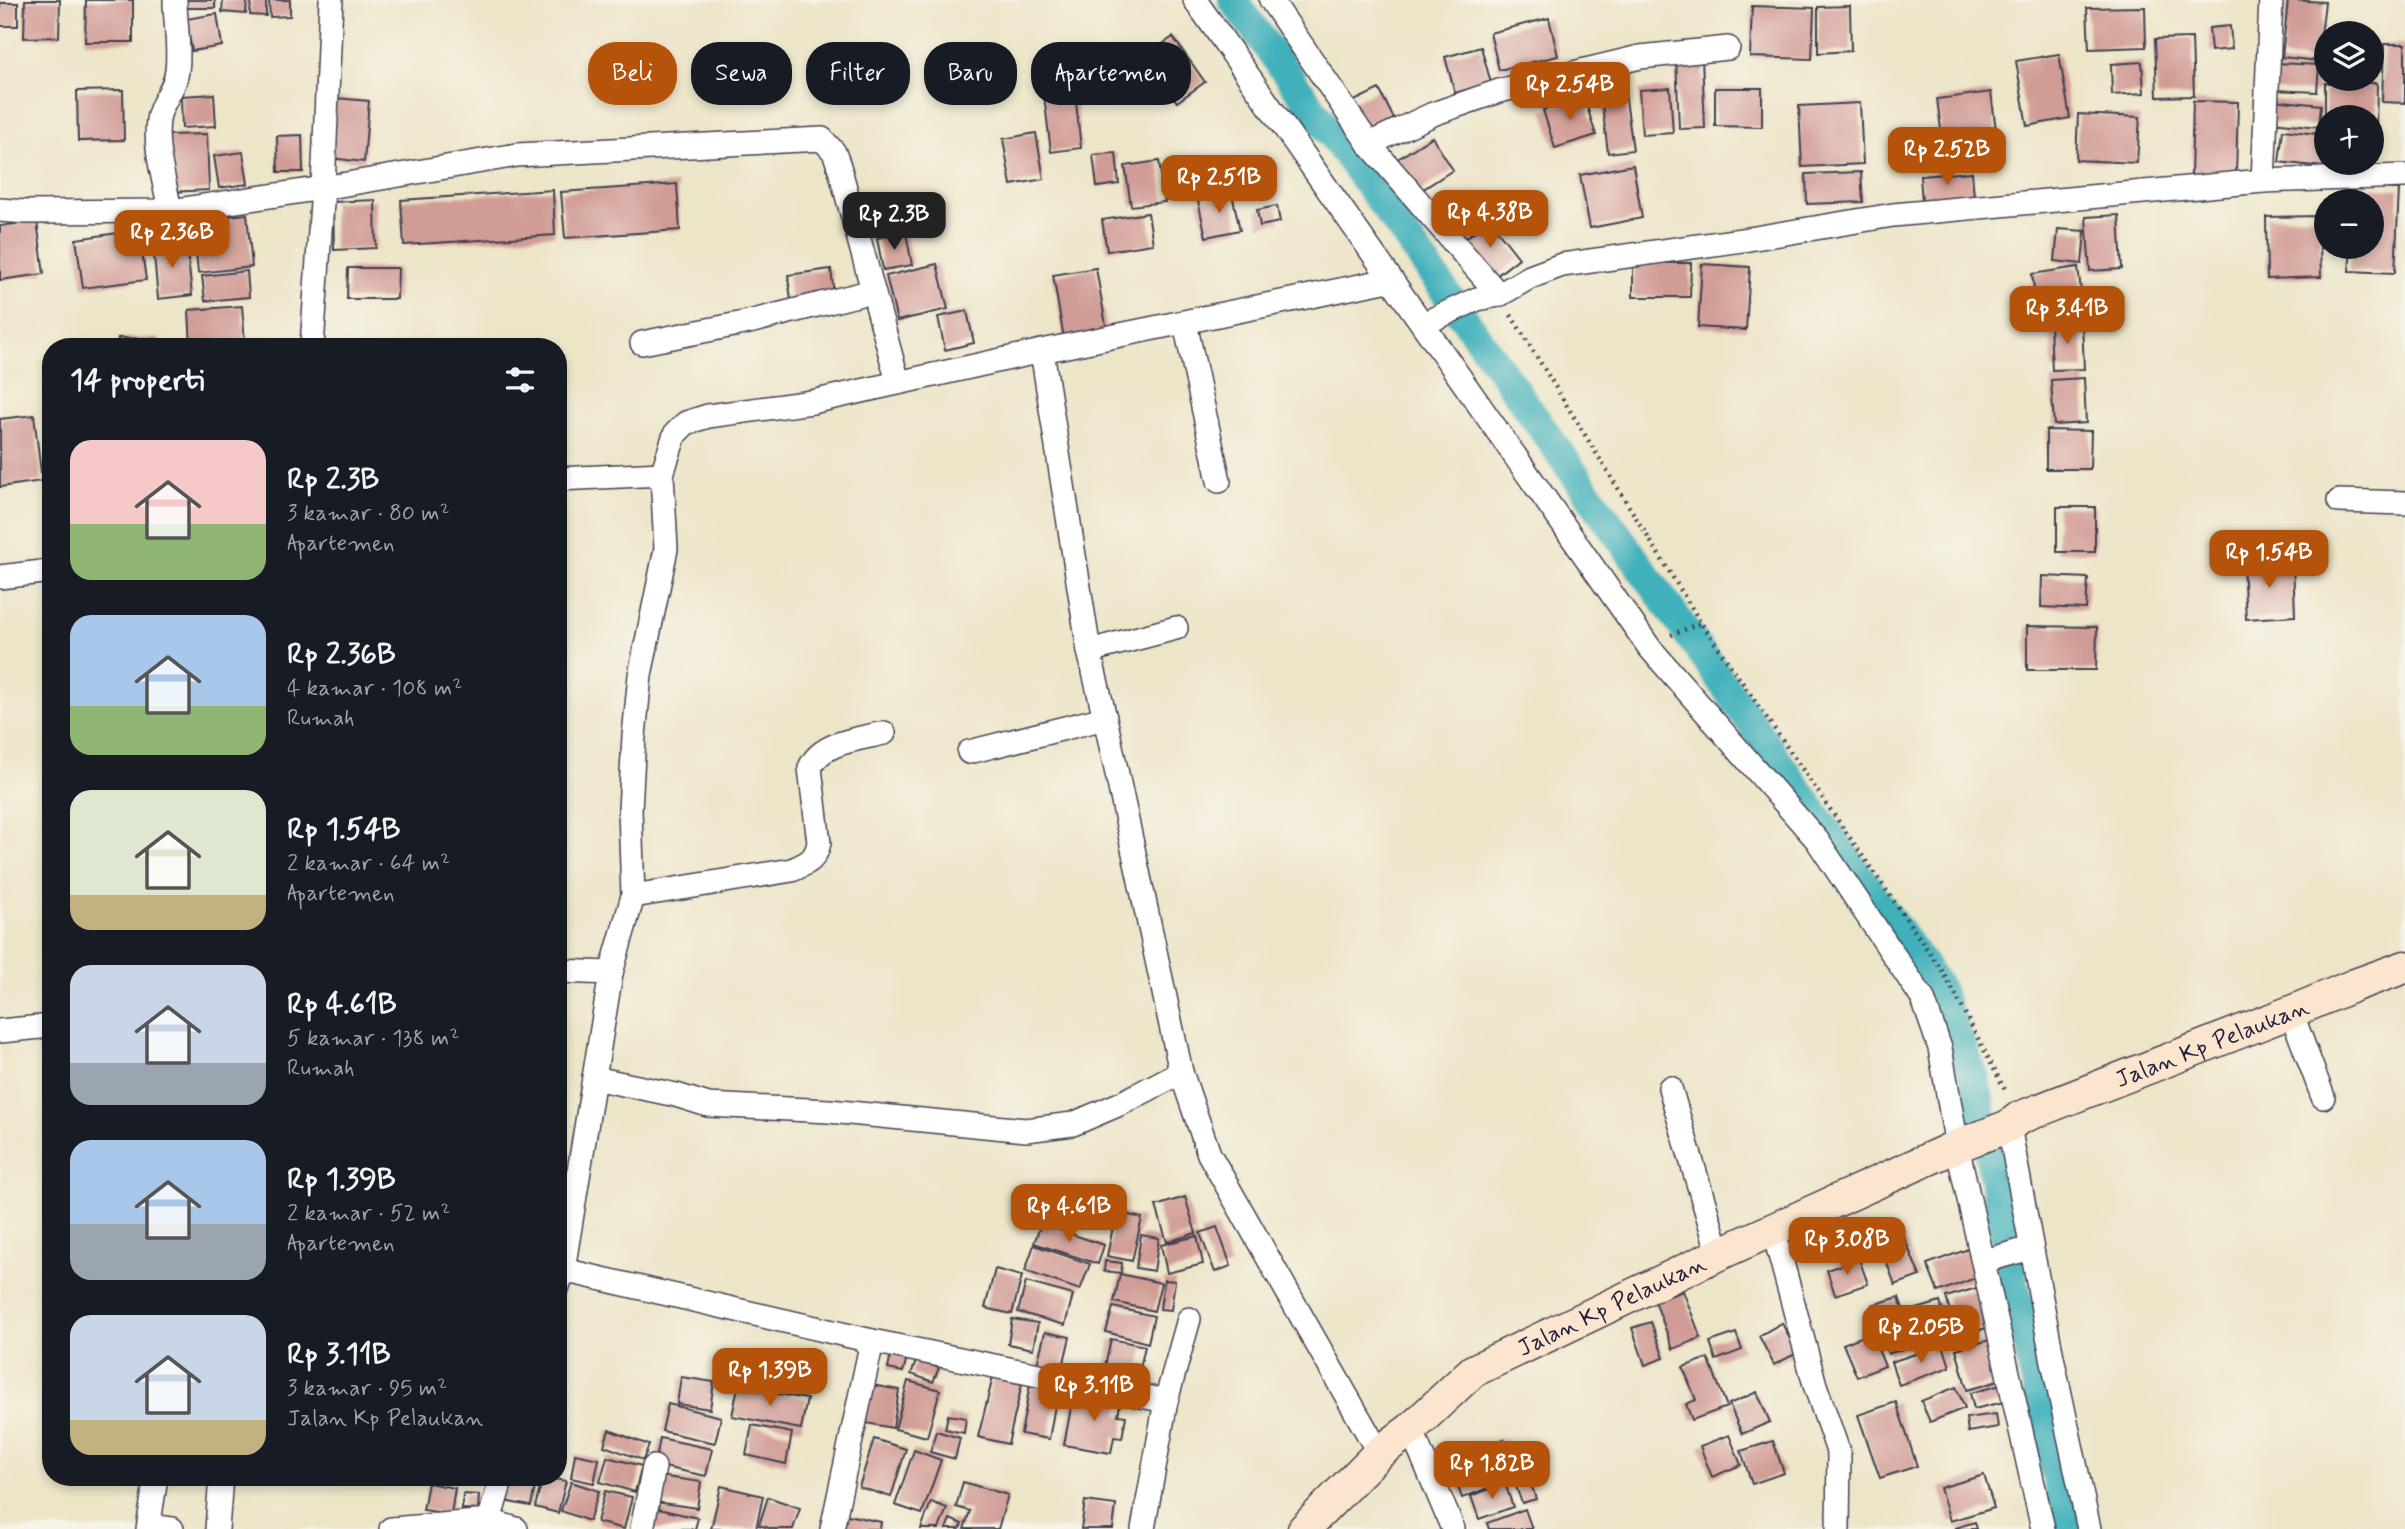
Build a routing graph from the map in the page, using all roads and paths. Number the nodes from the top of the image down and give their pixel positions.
1 (175, 0) edge
2 (331, 0) edge
3 (1195, 0) edge
4 (1271, 0) edge
5 (2271, 0) edge
6 (1728, 48) dead end
7 (1369, 144) junction
8 (2405, 176) edge
9 (2263, 181) junction
10 (323, 188) junction
11 (0, 210) edge
12 (170, 211) junction
13 (1390, 280) junction
14 (873, 291) junction
15 (1488, 297) junction
16 (1185, 323) junction
17 (1423, 324) junction
18 (313, 338) edge
19 (642, 343) dead end
20 (1042, 351) junction
21 (898, 382) junction
22 (662, 474) junction
23 (567, 479) edge
24 (1219, 481) dead end
25 (2339, 501) dead end
26 (2405, 503) edge
27 (42, 572) edge
28 (0, 577) edge
29 (1701, 623) junction
30 (1176, 628) dead end
31 (1660, 641) dead end
32 (1089, 650) junction
33 (1105, 718) junction
34 (884, 733) dead end
35 (970, 752) dead end
36 (633, 896) junction
37 (2405, 967) edge
38 (567, 971) edge
39 (611, 973) junction
40 (2291, 1012) junction
41 (42, 1027) edge
42 (0, 1031) edge
43 (1181, 1072) junction
44 (594, 1078) junction
45 (1670, 1088) dead end
46 (2323, 1097) dead end
47 (2014, 1122) junction
48 (1960, 1145) junction
49 (1773, 1229) junction
50 (567, 1242) edge
51 (2031, 1248) junction
52 (1718, 1254) junction
53 (1983, 1261) junction
54 (567, 1279) edge
55 (1189, 1319) dead end
56 (872, 1341) junction
57 (1166, 1401) junction
58 (1411, 1429) junction
59 (1379, 1453) junction
60 (654, 1468) dead end
61 (155, 1486) edge
62 (220, 1486) edge
63 (499, 1486) edge
64 (489, 1521) junction
65 (149, 1527) edge
66 (423, 1528) edge
67 (172, 1529) edge
68 (217, 1529) edge
69 (391, 1529) edge
70 (516, 1529) edge
71 (642, 1529) edge
72 (832, 1529) edge
73 (1143, 1529) edge
74 (1304, 1529) edge
75 (1453, 1529) edge
76 (1838, 1529) edge
77 (2043, 1529) edge
78 (2089, 1529) edge

1 - 12 street
2 - 10 street
3 - 13 street
4 - 7 street
5 - 9 street
6 - 7 street
7 - 15 street
8 - 9 street
9 - 15 street
10 - 12 street
10 - 14 street
10 - 18 street
11 - 12 street
13 - 16 street
13 - 17 street
14 - 19 street
14 - 21 street
15 - 17 street
15 - 29 path
16 - 20 street
16 - 24 street
17 - 48 street
20 - 21 street
20 - 32 street
21 - 22 street
22 - 23 street
22 - 36 street
25 - 26 street
27 - 28 street
29 - 31 path
29 - 47 path
30 - 32 street
32 - 33 street
33 - 35 street
33 - 43 street
34 - 36 street
36 - 39 street
37 - 40 street, Jalan Kp Pelaukan
38 - 39 street
39 - 44 street
40 - 46 street
40 - 47 street, Jalan Kp Pelaukan
41 - 42 street
43 - 44 street
43 - 59 street
44 - 50 street
45 - 52 street
47 - 48 street, Jalan Kp Pelaukan
47 - 51 street
48 - 49 street, Jalan Kp Pelaukan
48 - 53 street
49 - 52 street, Jalan Kp Pelaukan
49 - 76 street
51 - 53 street
51 - 78 street
52 - 58 street, Jalan Kp Pelaukan
53 - 77 street
54 - 56 street
55 - 57 street
56 - 57 street
56 - 72 street
57 - 73 street
58 - 59 street, Jalan Kp Pelaukan
58 - 75 street
59 - 74 street, Jalan Kp Pelaukan
60 - 71 street
61 - 65 street
62 - 68 street
63 - 64 street
64 - 66 street
64 - 70 street
65 - 67 street
66 - 69 street

